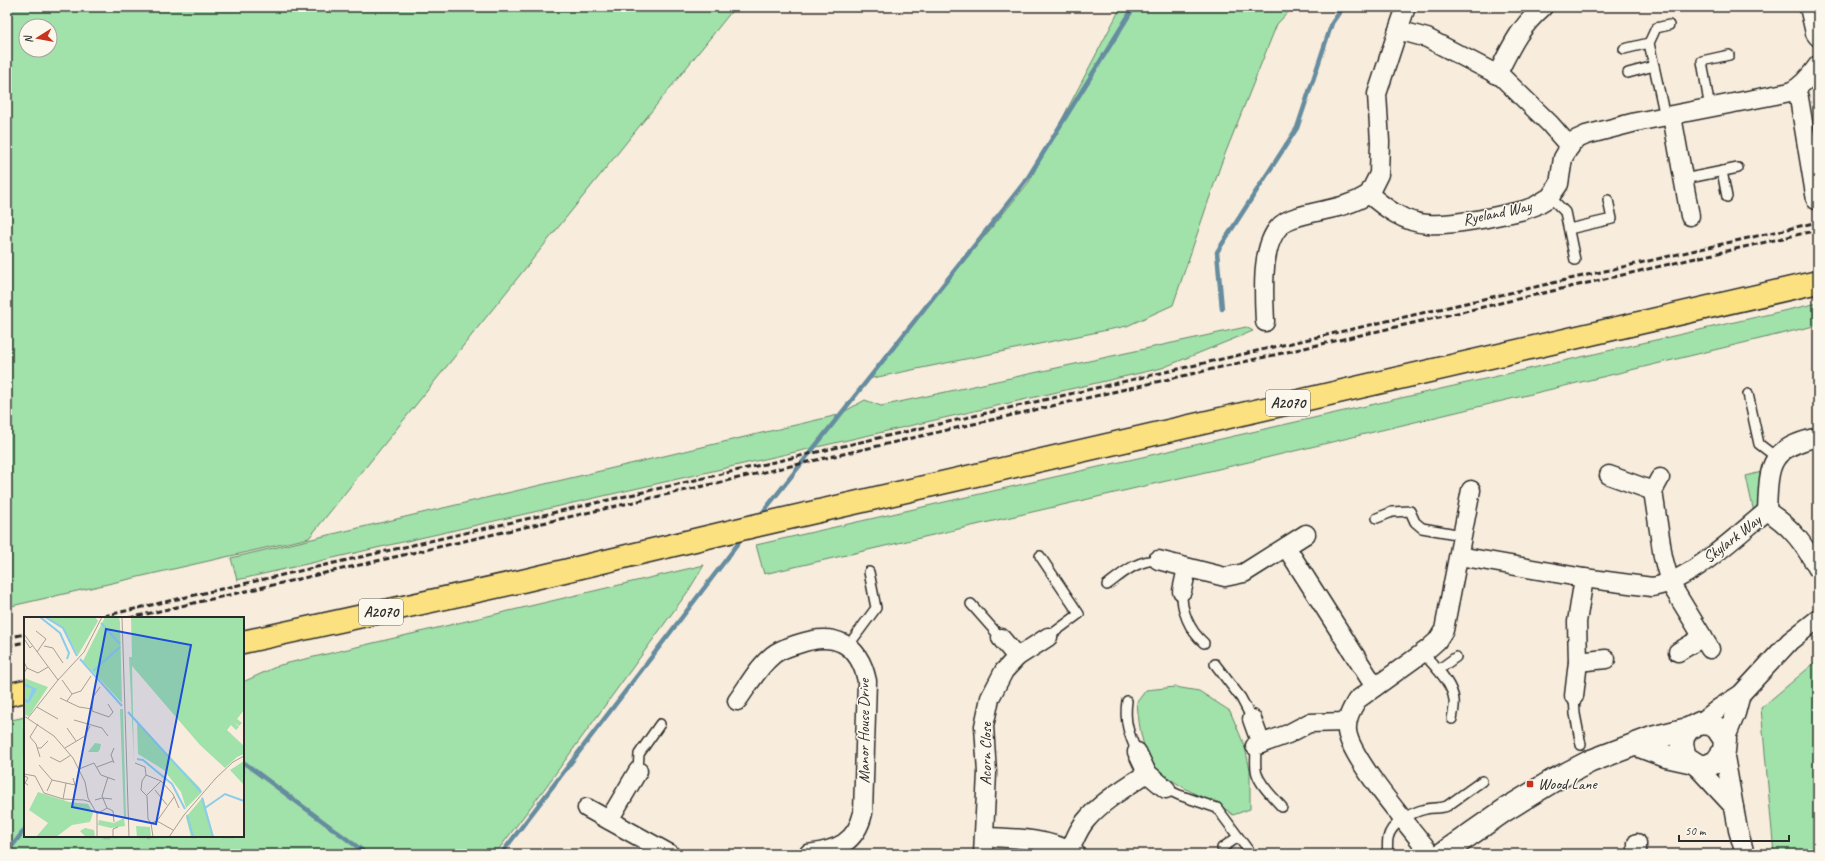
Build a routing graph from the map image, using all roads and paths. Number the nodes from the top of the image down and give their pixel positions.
1 (1406, 7) edge
2 (1543, 7) edge
3 (1809, 7) edge
4 (1669, 25) dead end
5 (1398, 30) junction
6 (1818, 37) edge
7 (1649, 43) junction
8 (1624, 49) dead end
9 (1729, 55) dead end
10 (1818, 64) edge
11 (1654, 66) junction
12 (1628, 73) dead end
13 (1497, 75) junction
14 (1795, 90) junction
15 (1710, 109) junction
16 (1668, 117) junction
17 (1570, 147) junction
18 (1738, 168) dead end
19 (1722, 171) junction
20 (1684, 179) junction
21 (1815, 189) edge
22 (1369, 194) junction
23 (1550, 197) junction
24 (1727, 197) dead end
25 (1608, 200) dead end
26 (1690, 216) dead end
27 (1569, 229) junction
28 (1576, 260) dead end
29 (1818, 282) edge
30 (1265, 322) dead end
31 (1748, 394) dead end
32 (1818, 437) edge
33 (1776, 457) junction
34 (1609, 474) dead end
35 (1471, 490) dead end
36 (1767, 511) junction
37 (1377, 518) dead end
38 (1306, 534) dead end
39 (1462, 535) junction
40 (1286, 547) junction
41 (1040, 556) dead end
42 (1459, 556) junction
43 (1158, 560) joint
44 (1187, 568) junction
45 (1818, 569) edge
46 (869, 572) dead end
47 (1584, 578) junction
48 (1670, 583) junction
49 (1107, 585) dead end
50 (1182, 591) joint
51 (971, 604) dead end
52 (1818, 619) edge
53 (1048, 637) joint
54 (1001, 638) joint
55 (244, 642) edge
56 (1204, 643) dead end
57 (848, 646) junction
58 (1678, 652) dead end
59 (1423, 653) junction
60 (1017, 657) junction
61 (1456, 657) dead end
62 (1606, 659) dead end
63 (1578, 662) junction
64 (1215, 664) dead end
65 (1438, 670) junction
66 (1375, 687) junction
67 (24, 691) edge
68 (1742, 694) junction
69 (7, 695) edge
70 (1574, 696) joint
71 (737, 701) dead end
72 (1127, 701) dead end
73 (1252, 719) joint
74 (1452, 719) dead end
75 (1347, 722) junction
76 (660, 724) dead end
77 (1694, 726) junction
78 (1258, 745) junction
79 (1581, 745) dead end
80 (1637, 745) junction
81 (1724, 746) junction
82 (1137, 752) joint
83 (1692, 763) junction
84 (638, 770) joint
85 (1147, 773) junction
86 (1482, 781) dead end
87 (1166, 788) joint
88 (1282, 807) dead end
89 (1734, 807) junction
90 (587, 808) dead end
91 (1404, 819) junction
92 (609, 820) junction
93 (1238, 837) junction
94 (983, 845) edge
95 (1222, 848) dead end
96 (1073, 852) edge
97 (670, 854) edge
98 (815, 854) edge
99 (1251, 854) edge
100 (1387, 854) edge
101 (1431, 854) edge
102 (1442, 854) edge
103 (1745, 854) edge

1 - 5 street
2 - 13 street
3 - 6 street
4 - 7 lane
5 - 13 street
5 - 22 street
7 - 8 lane
7 - 11 lane
9 - 15 lane
10 - 14 street
11 - 12 lane
11 - 16 lane
13 - 17 street
14 - 15 street, Ryeland Way
14 - 21 street
15 - 16 street, Ryeland Way
16 - 17 street, Ryeland Way
16 - 20 street
17 - 23 street, Ryeland Way
18 - 19 lane
19 - 20 lane
19 - 24 lane
20 - 26 street
22 - 23 street, Ryeland Way
22 - 30 street
23 - 27 lane
25 - 27 lane
27 - 28 lane
29 - 55 highway, A2070
31 - 33 lane
32 - 33 street
33 - 36 street
34 - 48 street
35 - 39 street
36 - 45 street, Skylark Way
36 - 48 street, Skylark Way
37 - 39 lane
38 - 40 street
39 - 42 street
40 - 44 street
40 - 66 street
41 - 53 lane
42 - 47 street
42 - 59 street
43 - 44 street
43 - 49 lane
44 - 50 street
46 - 57 lane
47 - 48 street
47 - 63 street
48 - 58 street
50 - 56 lane
51 - 54 lane
52 - 68 street
53 - 60 street, Acorn Close
54 - 60 street
57 - 71 street, Manor House Drive
57 - 98 street, Manor House Drive
59 - 65 lane
59 - 66 street
60 - 94 street, Acorn Close
61 - 65 lane
62 - 63 street
63 - 70 street
64 - 73 lane
65 - 74 lane
66 - 75 street
67 - 69 highway
68 - 77 street
68 - 81 street
70 - 79 lane
72 - 82 lane
73 - 78 street
75 - 78 street
75 - 91 street
76 - 84 lane
77 - 80 street
77 - 81 street
77 - 83 street
78 - 88 lane
80 - 83 street
80 - 102 street
81 - 83 street
81 - 89 street
82 - 85 street
83 - 89 street
84 - 92 street
85 - 87 street
85 - 96 street, Acorn Close
86 - 91 lane
87 - 93 lane
89 - 103 street
90 - 92 street
91 - 100 lane
91 - 101 street
92 - 97 street
93 - 95 lane
93 - 99 lane
94 - 96 street, Acorn Close

